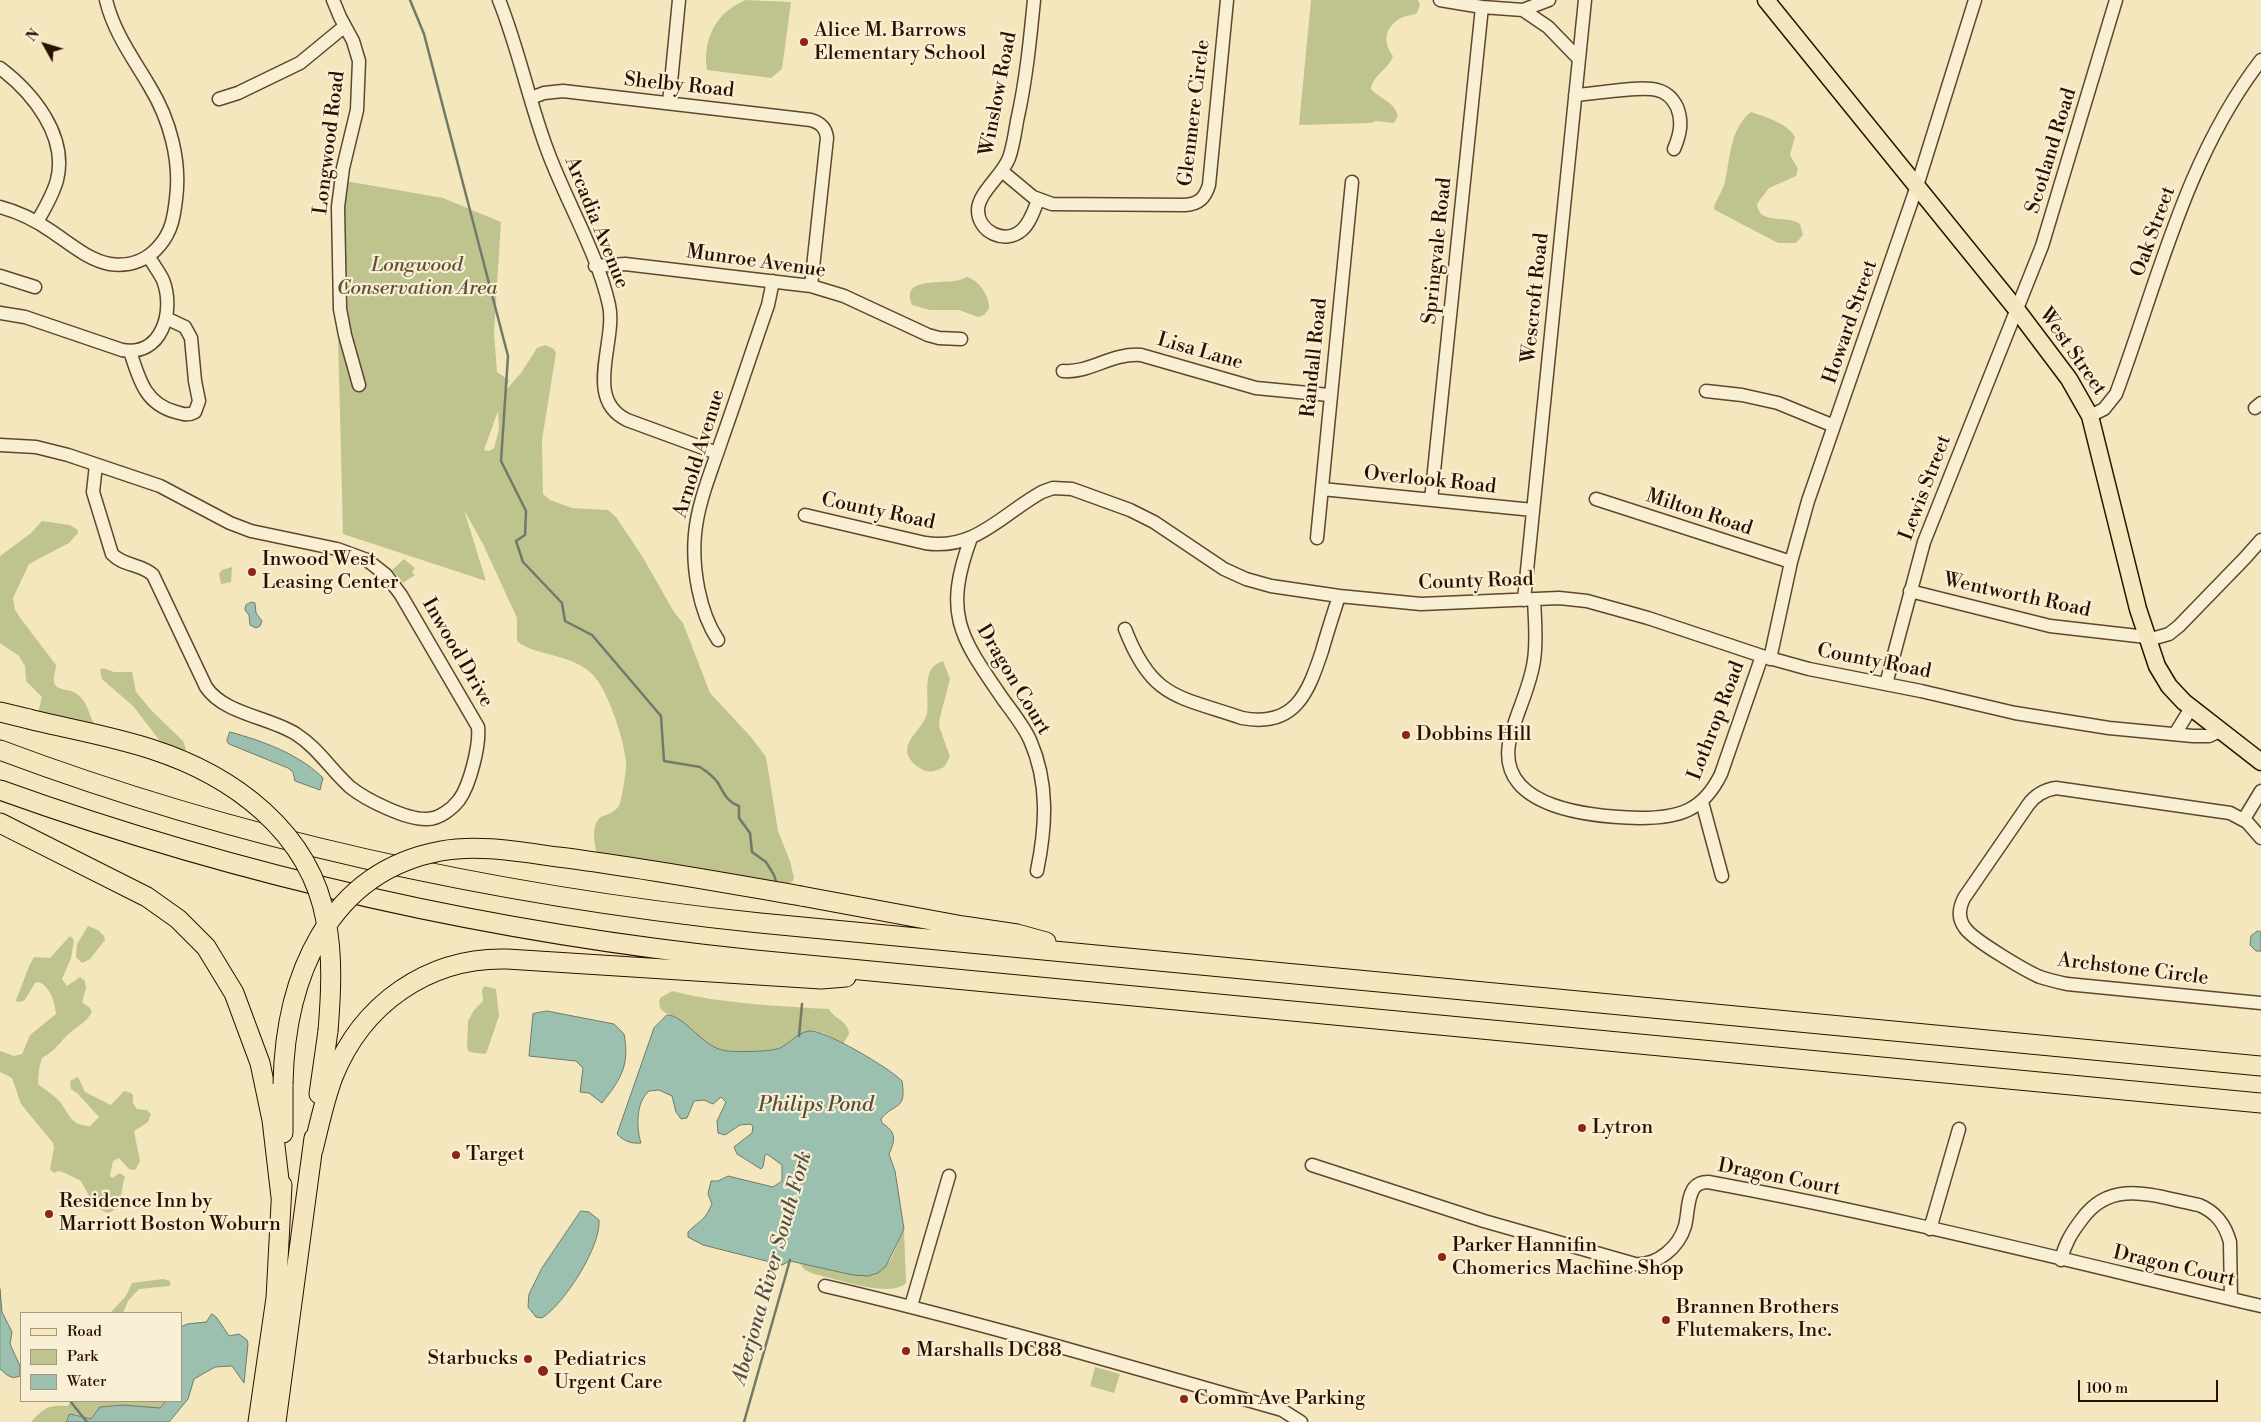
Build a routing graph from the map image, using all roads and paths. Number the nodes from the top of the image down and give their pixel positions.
1 (106, 0) edge
2 (333, 0) edge
3 (499, 0) edge
4 (679, 0) edge
5 (1034, 0) edge
6 (1227, 0) edge
7 (1440, 0) edge
8 (1549, 0) edge
9 (1585, 0) edge
10 (1766, 0) edge
11 (1975, 0) edge
12 (2116, 0) edge
13 (1482, 7) junction
14 (1523, 10) junction
15 (344, 26) junction
16 (1579, 59) junction
17 (2261, 60) edge
18 (0, 68) edge
19 (1575, 95) junction
20 (531, 98) junction
21 (219, 99) dead end
22 (669, 103) junction
23 (1674, 149) dead end
24 (1003, 172) junction
25 (1352, 182) dead end
26 (1917, 186) junction
27 (1038, 200) junction
28 (0, 207) edge
29 (37, 222) junction
30 (149, 257) junction
31 (595, 266) junction
32 (0, 276) edge
33 (774, 281) junction
34 (811, 286) junction
35 (35, 287) dead end
36 (2017, 310) junction
37 (0, 313) edge
38 (166, 318) junction
39 (961, 339) dead end
40 (130, 351) junction
41 (1063, 371) dead end
42 (359, 385) dead end
43 (1706, 391) dead end
44 (1329, 395) junction
45 (2090, 416) junction
46 (1834, 426) junction
47 (0, 445) edge
48 (717, 453) junction
49 (96, 465) junction
50 (1322, 489) junction
51 (1596, 499) dead end
52 (1431, 500) junction
53 (1533, 510) junction
54 (805, 515) dead end
55 (972, 538) junction
56 (1317, 538) dead end
57 (2261, 540) edge
58 (1791, 562) junction
59 (1910, 591) junction
60 (1339, 596) junction
61 (1529, 600) junction
62 (1125, 629) dead end
63 (2146, 638) junction
64 (718, 640) dead end
65 (1766, 657) junction
66 (1886, 684) junction
67 (2191, 708) junction
68 (0, 712) edge
69 (2220, 731) junction
70 (2175, 734) junction
71 (0, 750) edge
72 (2261, 762) edge
73 (0, 790) edge
74 (2261, 791) edge
75 (1702, 802) junction
76 (2261, 808) edge
77 (2244, 819) junction
78 (0, 823) edge
79 (2261, 838) edge
80 (1037, 871) dead end
81 (1722, 876) dead end
82 (1098, 956) junction
83 (899, 974) junction
84 (2261, 1003) edge
85 (2261, 1066) edge
86 (2261, 1103) edge
87 (1958, 1129) dead end
88 (313, 1150) junction
89 (1312, 1165) dead end
90 (949, 1176) dead end
91 (281, 1197) junction
92 (1930, 1229) junction
93 (2061, 1260) junction
94 (825, 1286) dead end
95 (2231, 1299) junction
96 (911, 1306) junction
97 (2261, 1306) edge
98 (258, 1422) edge
99 (276, 1422) edge
100 (1301, 1422) edge

1 - 30 street
2 - 15 street, Longwood Road
3 - 20 street, Arcadia Avenue
4 - 22 street
5 - 24 street, Winslow Road
6 - 27 street, Glenmere Circle
7 - 13 street
8 - 14 street
9 - 16 street, Wescroft Road
10 - 26 main road, West Street
11 - 26 street, Howard Street
12 - 36 street, Scotland Road
13 - 14 street
13 - 52 street, Springvale Road
14 - 16 street
15 - 21 street
15 - 42 street, Longwood Road
16 - 19 street, Wescroft Road
17 - 45 street, Oak Street
18 - 29 street
19 - 23 street
19 - 53 street, Wescroft Road
20 - 22 street, Shelby Road
20 - 31 street, Arcadia Avenue
22 - 34 street, Shelby Road
24 - 27 street, Glenmere Circle
24 - 27 street, Winslow Road
25 - 44 street, Randall Road
26 - 36 main road, West Street
26 - 46 street, Howard Street
28 - 29 street
29 - 30 street
30 - 38 street
31 - 33 street, Munroe Avenue
31 - 48 street, Arcadia Avenue
32 - 35 street
33 - 34 street, Munroe Avenue
33 - 48 street, Arnold Avenue
34 - 39 street, Munroe Avenue
36 - 45 main road, West Street
36 - 59 street, Lewis Street
37 - 40 street
38 - 40 street
38 - 40 street
41 - 44 street, Lisa Lane
43 - 46 street
44 - 50 street, Randall Road
45 - 63 main road, West Street
46 - 58 street, Howard Street
47 - 49 street, Inwood Drive
48 - 64 street, Arnold Avenue
49 - 49 street, Inwood Drive
50 - 52 street, Overlook Road
50 - 56 street, Randall Road
51 - 58 street, Milton Road
52 - 53 street, Overlook Road
53 - 61 street, Wescroft Road
54 - 55 street, County Road
55 - 60 street, County Road
55 - 80 street, Dragon Court
57 - 63 street
58 - 65 street, Howard Street
59 - 63 street, Wentworth Road
59 - 66 street, Lewis Street
60 - 61 street, County Road
60 - 62 street
61 - 65 street, County Road
61 - 75 street, Lothrop Road
63 - 67 main road, West Street
65 - 66 street, County Road
65 - 75 street, Lothrop Road
66 - 70 street, County Road
67 - 69 main road, West Street
67 - 70 street
68 - 88 highway, bridge
69 - 70 street, County Road
69 - 72 main road, West Street
71 - 82 highway
73 - 83 highway
74 - 77 street
75 - 81 street
76 - 77 street
77 - 79 street
77 - 84 street, Archstone Circle
78 - 91 highway
82 - 85 highway
82 - 91 highway, bridge
83 - 86 highway
83 - 88 highway
87 - 92 street
88 - 99 highway
89 - 92 street, Dragon Court
90 - 96 street
91 - 98 highway
92 - 93 street, Dragon Court
93 - 95 street, Dragon Court
93 - 95 street
94 - 96 street
95 - 97 street, Dragon Court
96 - 100 street

